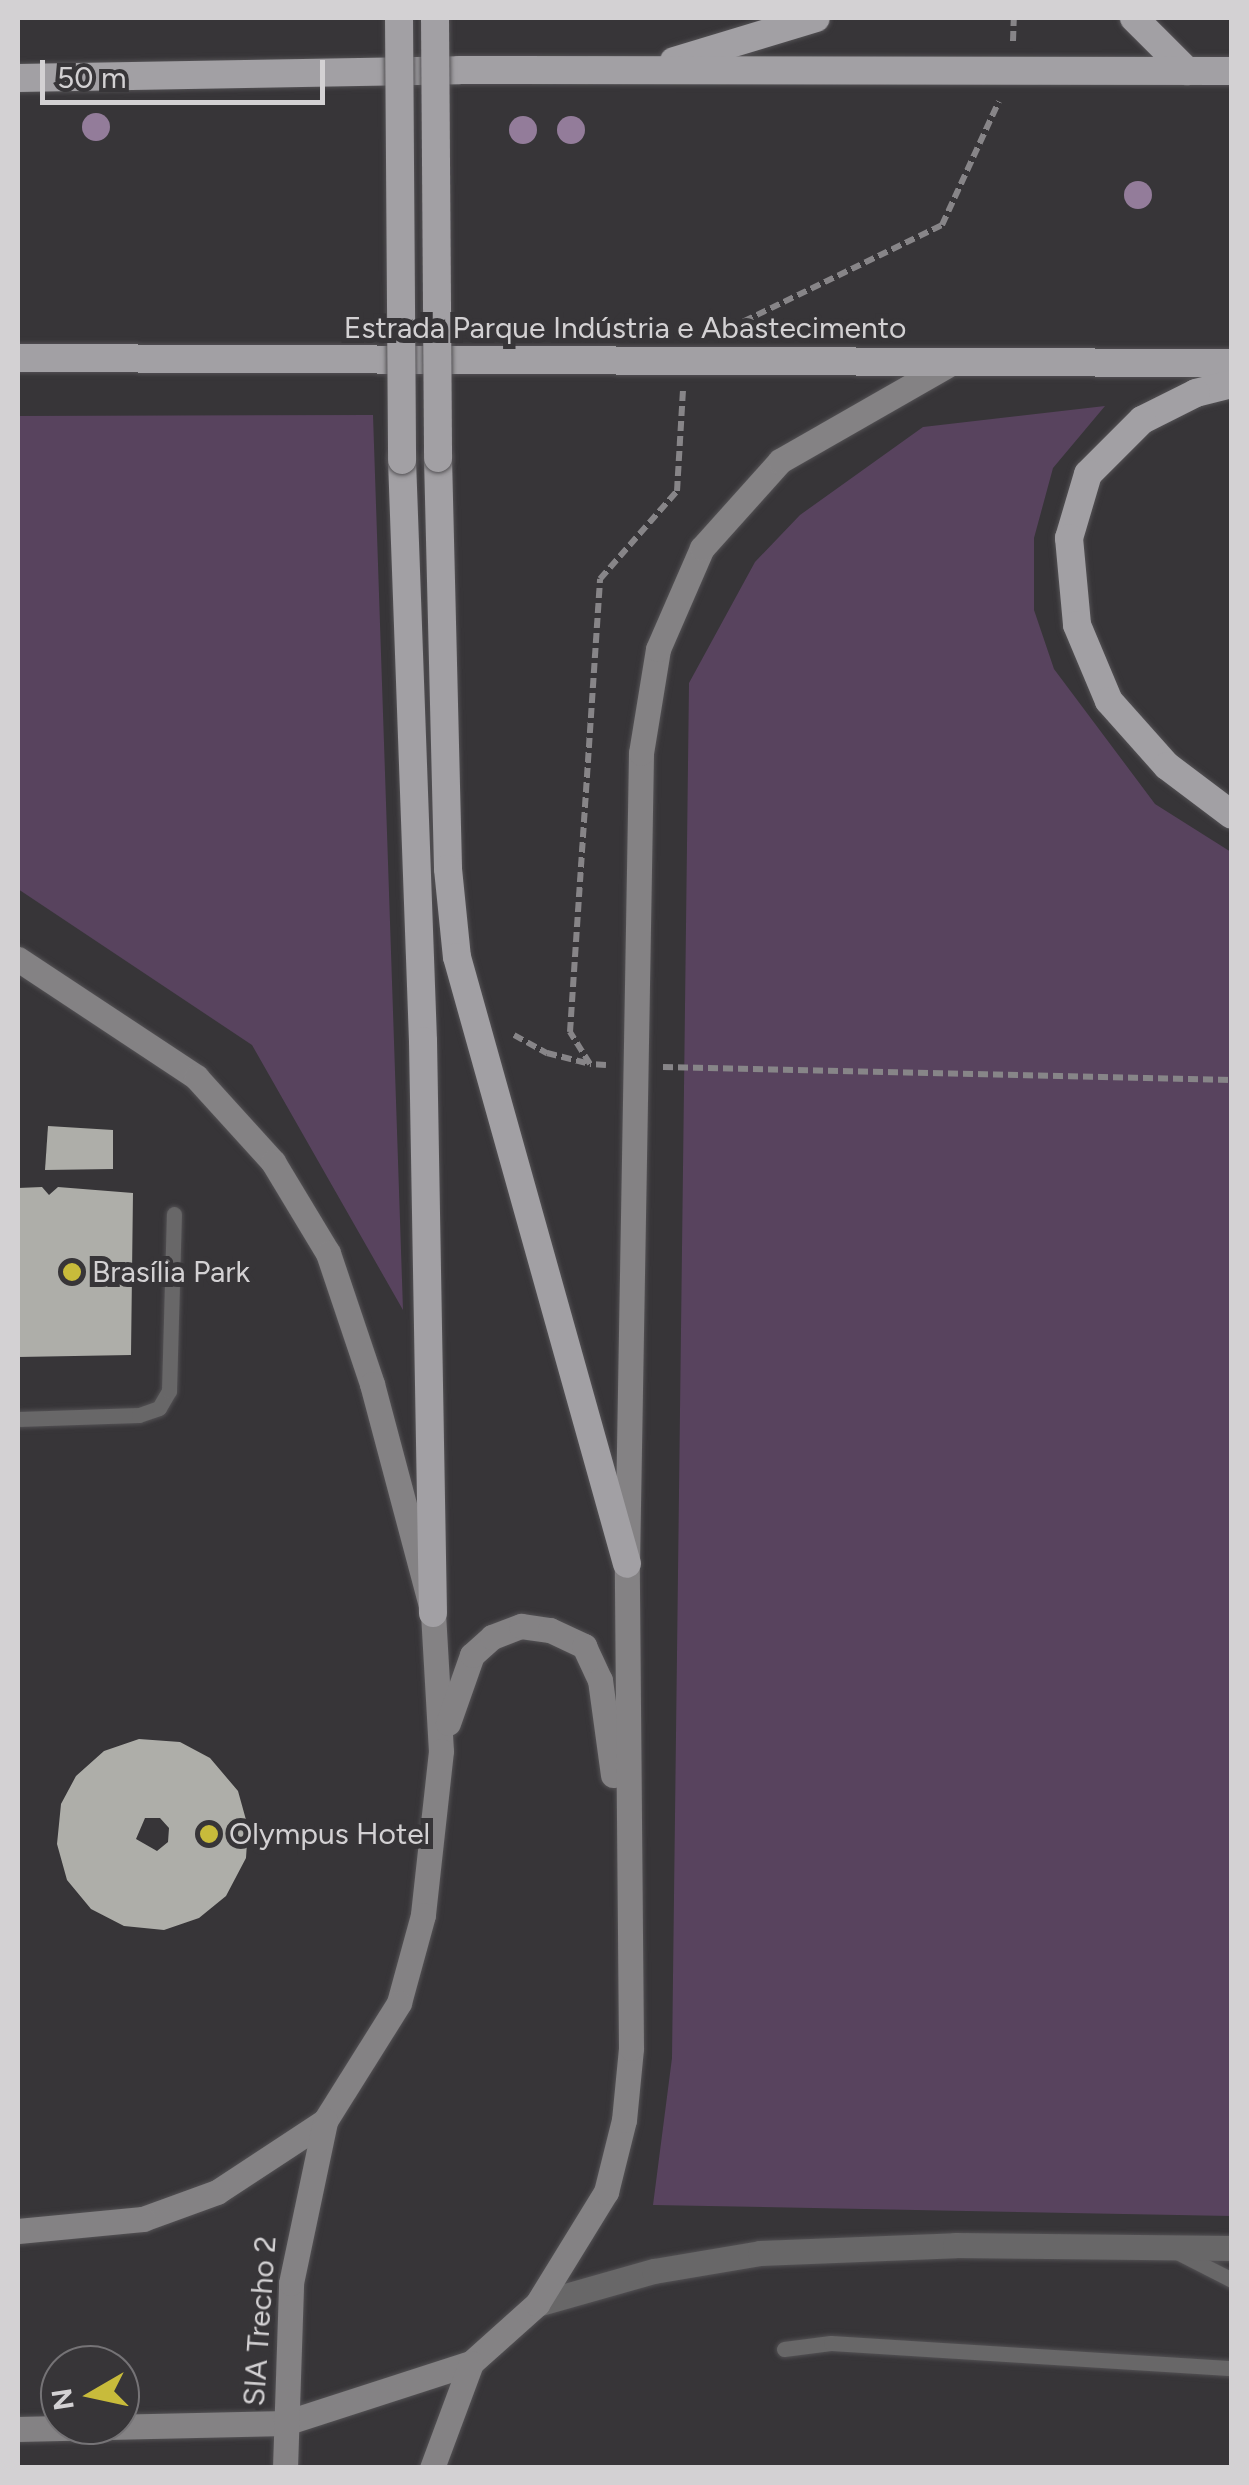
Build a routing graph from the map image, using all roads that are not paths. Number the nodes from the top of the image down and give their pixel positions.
1 (400, 18) edge
2 (434, 18) edge
3 (816, 18) edge
4 (1134, 18) edge
5 (646, 70) junction
6 (1232, 71) edge
7 (1187, 72) junction
8 (18, 78) edge
9 (18, 358) edge
10 (951, 363) junction
11 (1232, 364) edge
12 (1232, 384) edge
13 (1232, 815) edge
14 (18, 959) edge
15 (174, 1214) dead end
16 (18, 1419) edge
17 (626, 1564) junction
18 (432, 1612) junction
19 (440, 1751) junction
20 (626, 1874) junction
21 (325, 2122) junction
22 (18, 2231) edge
23 (1167, 2247) junction
24 (1232, 2248) edge
25 (1232, 2280) edge
26 (537, 2304) junction
27 (784, 2349) dead end
28 (471, 2362) junction
29 (1232, 2368) edge
30 (285, 2423) junction
31 (18, 2429) edge
32 (286, 2468) edge
33 (432, 2468) edge

1 - 18 highway, bridge
2 - 17 highway, bridge
3 - 5 highway
4 - 7 highway
5 - 7 highway
5 - 8 highway
6 - 7 highway
9 - 10 highway, Estrada Parque Indústria e Abastecimento
10 - 11 highway, Estrada Parque Indústria e Abastecimento
10 - 17 main road
12 - 13 highway
14 - 18 main road
15 - 16 lane
17 - 20 main road
18 - 19 main road
19 - 20 main road
19 - 21 main road
20 - 26 main road
21 - 22 main road
21 - 30 main road, SIA Trecho 2
23 - 24 street
23 - 25 lane
23 - 26 street
26 - 28 main road
27 - 29 lane
28 - 30 main road
28 - 33 main road
30 - 31 main road
30 - 32 main road, SIA Trecho 2

